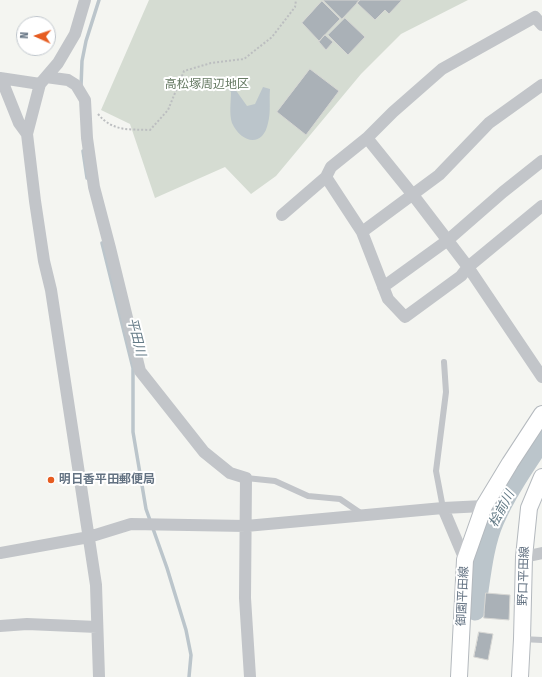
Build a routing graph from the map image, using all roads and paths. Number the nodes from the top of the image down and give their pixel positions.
1 (84, 0) edge
2 (296, 0) edge
3 (542, 24) edge
4 (1, 78) edge
5 (43, 81) junction
6 (542, 85) edge
7 (85, 100) junction
8 (27, 134) junction
9 (367, 138) junction
10 (542, 161) edge
11 (326, 177) junction
12 (413, 195) junction
13 (542, 206) edge
14 (282, 215) dead end
15 (362, 232) junction
16 (448, 240) junction
17 (468, 267) junction
18 (383, 287) junction
19 (444, 362) dead end
20 (542, 377) edge
21 (542, 414) edge
22 (542, 477) edge
23 (246, 478) junction
24 (484, 506) junction
25 (443, 508) junction
26 (363, 515) junction
27 (246, 526) junction
28 (89, 537) junction
29 (0, 553) edge
30 (542, 553) edge
31 (524, 557) junction
32 (465, 560) junction
33 (0, 626) edge
34 (97, 626) junction
35 (522, 639) junction
36 (542, 640) edge
37 (99, 677) edge
38 (250, 677) edge
39 (459, 677) edge
40 (520, 677) edge

1 - 5 street
2 - 7 path
3 - 9 street
4 - 5 street
4 - 8 street
5 - 7 street
5 - 8 street
6 - 12 street
7 - 23 street
8 - 28 street
9 - 11 street
9 - 12 street
10 - 16 street
11 - 14 street
11 - 15 street
12 - 15 street
12 - 16 street
13 - 17 street
15 - 18 street
16 - 17 street
16 - 18 street
17 - 18 street
17 - 20 street
19 - 25 lane
21 - 24 main road, 御園平田線
22 - 31 main road, 野口平田線
23 - 26 lane
23 - 27 street
24 - 25 street
24 - 32 main road, 御園平田線
25 - 26 street
25 - 32 street
26 - 27 street
27 - 28 street
27 - 38 street
28 - 29 street
28 - 34 street
30 - 31 street
31 - 35 main road, 野口平田線
32 - 39 main road, 御園平田線
33 - 34 street
34 - 37 street
35 - 36 lane
35 - 40 main road, 野口平田線

